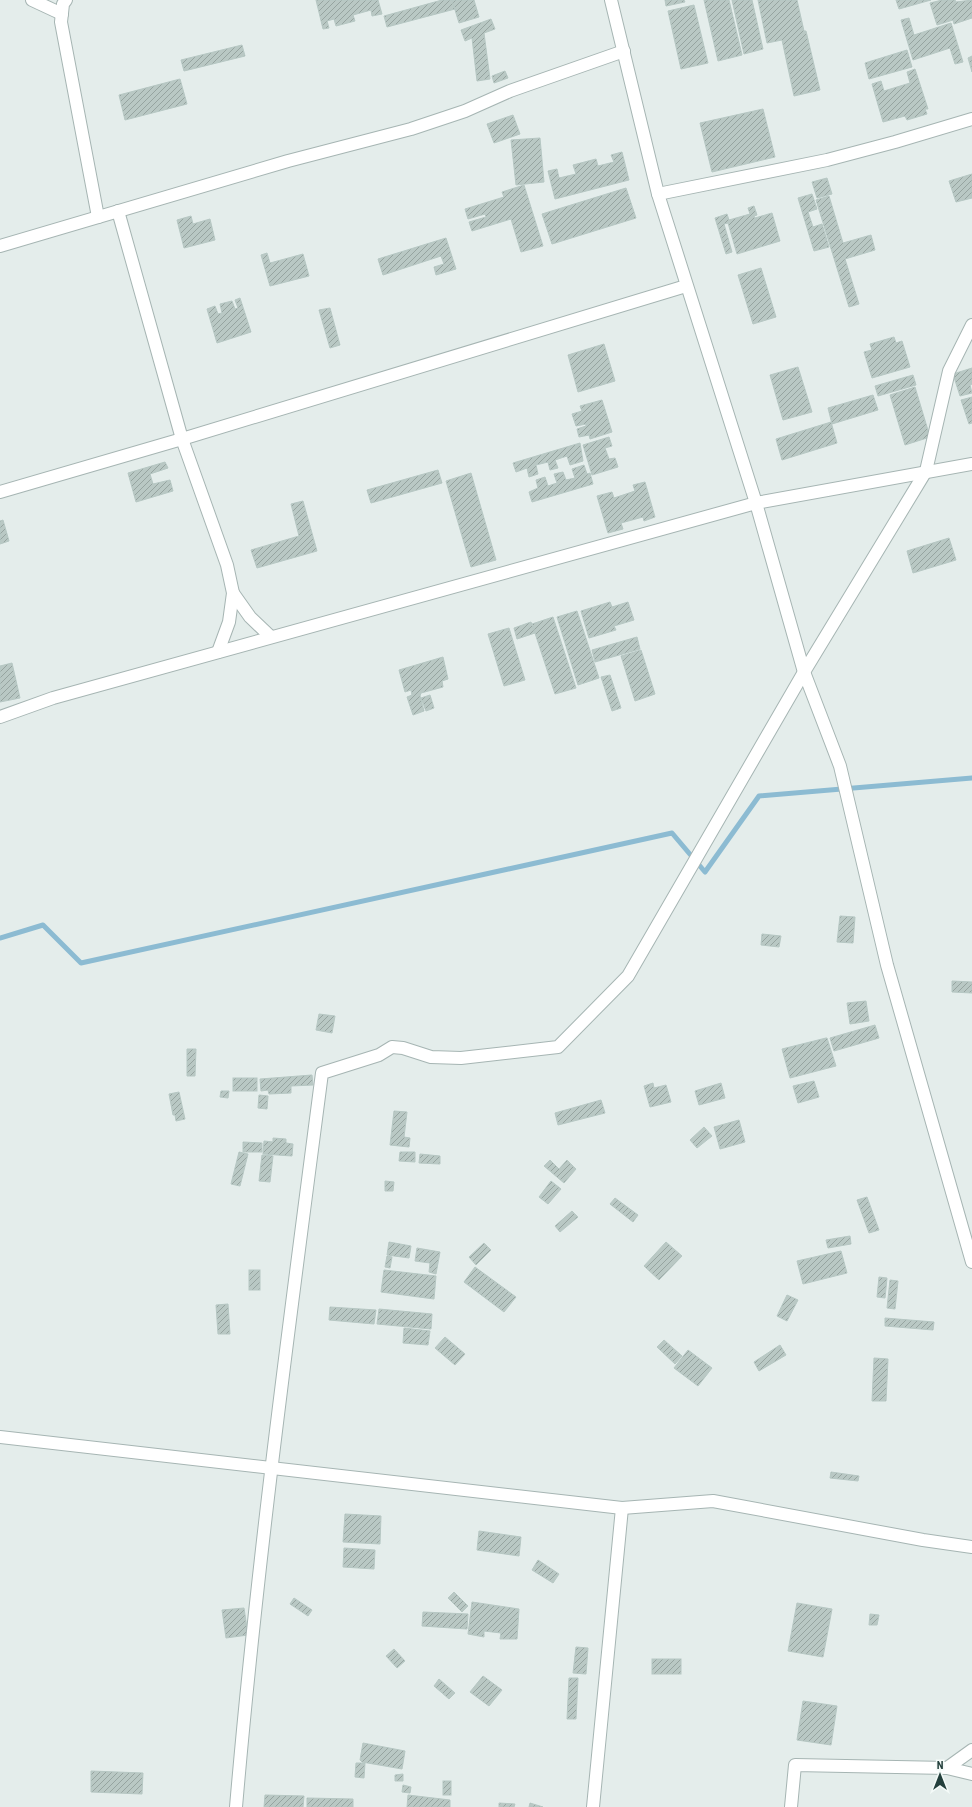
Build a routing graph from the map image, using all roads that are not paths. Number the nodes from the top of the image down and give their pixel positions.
1 (32, 0) edge
2 (66, 0) edge
3 (611, 0) edge
4 (62, 14) junction
5 (624, 51) junction
6 (972, 119) edge
7 (658, 194) junction
8 (118, 211) junction
9 (98, 217) junction
10 (0, 246) edge
11 (686, 286) junction
12 (972, 325) edge
13 (182, 439) junction
14 (972, 464) edge
15 (926, 471) junction
16 (0, 492) edge
17 (756, 503) junction
18 (233, 593) junction
19 (271, 637) junction
20 (218, 652) junction
21 (804, 672) junction
22 (0, 717) edge
23 (972, 1262) edge
24 (0, 1437) edge
25 (270, 1468) junction
26 (622, 1508) junction
27 (972, 1547) edge
28 (972, 1750) edge
29 (947, 1768) junction
30 (972, 1774) edge
31 (236, 1807) edge
32 (594, 1807) edge
33 (792, 1807) edge

1 - 4 street
2 - 4 street
3 - 5 street
4 - 9 street
5 - 7 street
5 - 8 street
6 - 7 street
7 - 11 street
8 - 9 street
8 - 13 street
9 - 10 street
11 - 13 street
11 - 17 street
12 - 15 street
13 - 16 street
13 - 18 street
14 - 15 street
15 - 17 street
15 - 21 street
17 - 19 street
17 - 21 street
18 - 19 street
18 - 20 street
19 - 20 street
20 - 22 street
21 - 23 street
21 - 25 street
24 - 25 street
25 - 26 street
25 - 31 street
26 - 27 street
26 - 32 street
28 - 29 street
29 - 30 street
29 - 33 street

